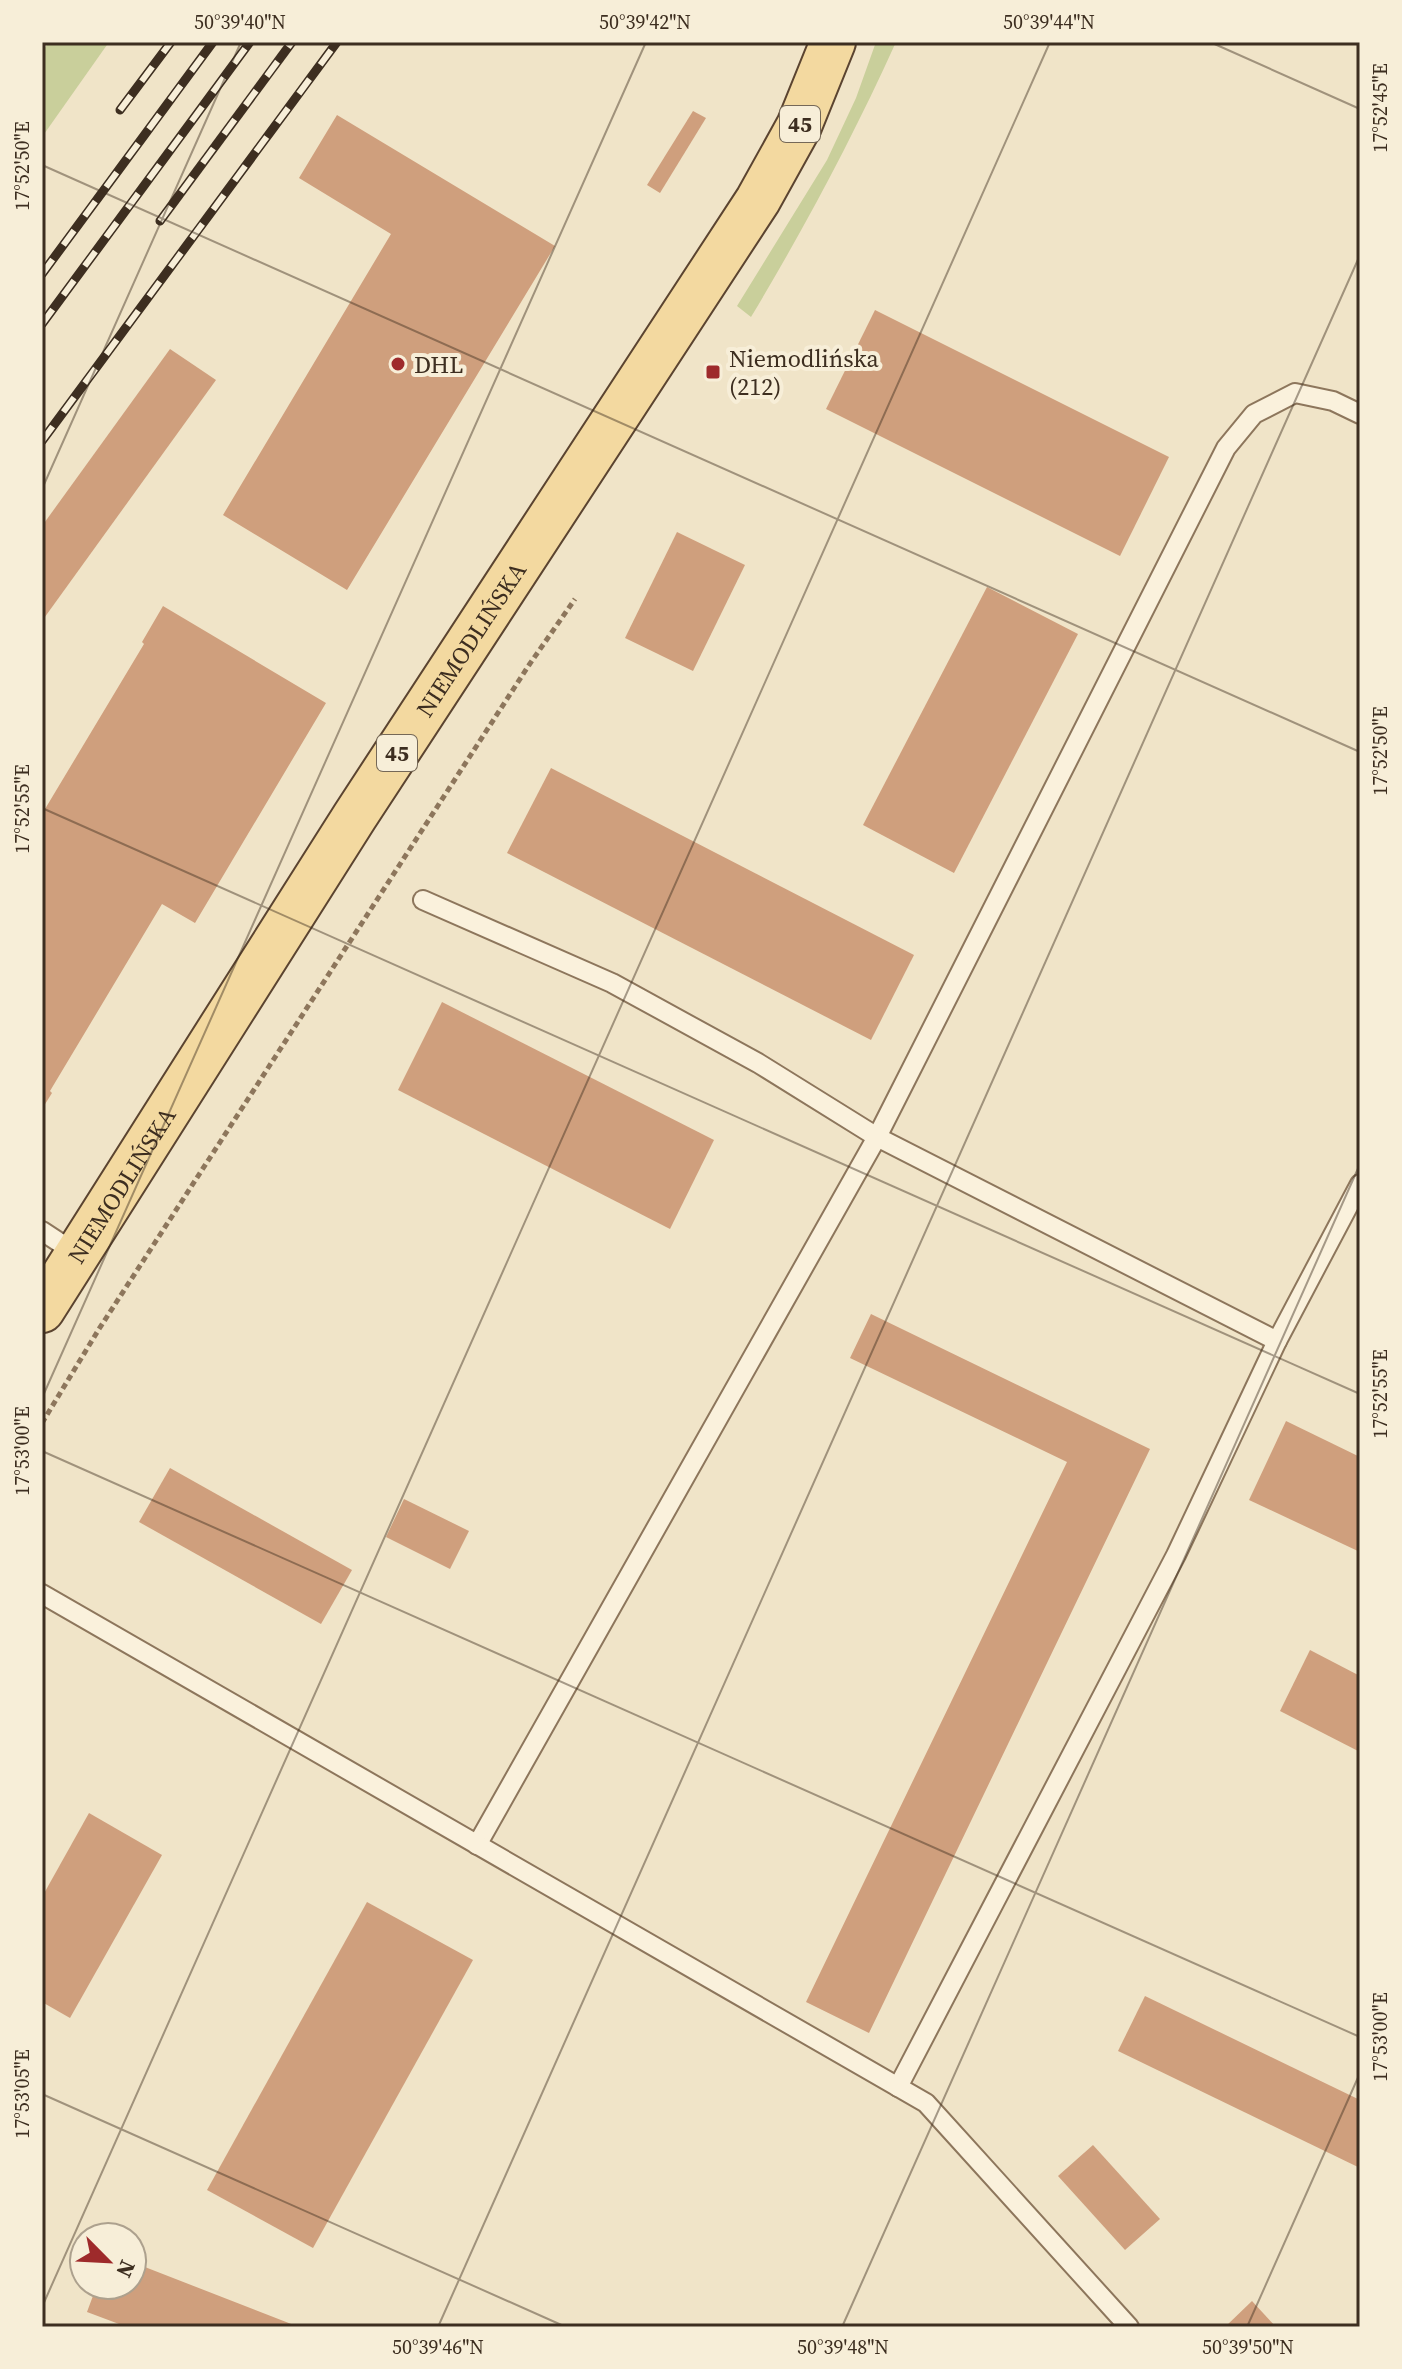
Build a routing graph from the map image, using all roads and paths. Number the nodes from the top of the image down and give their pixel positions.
1 (833, 42) edge
2 (1360, 414) edge
3 (575, 599) dead end
4 (423, 900) dead end
5 (877, 1137) junction
6 (1360, 1184) edge
7 (60, 1243) edge
8 (42, 1310) edge
9 (1277, 1341) junction
10 (42, 1423) edge
11 (42, 1594) edge
12 (477, 1845) junction
13 (898, 2087) junction
14 (1129, 2327) edge

1 - 7 main road, NIEMODLIŃSKA / 45
2 - 5 lane
3 - 10 path
4 - 5 lane
5 - 9 lane
5 - 12 lane
6 - 9 lane
7 - 8 main road, NIEMODLIŃSKA / 45
9 - 13 lane
11 - 12 lane
12 - 13 lane
13 - 14 lane

